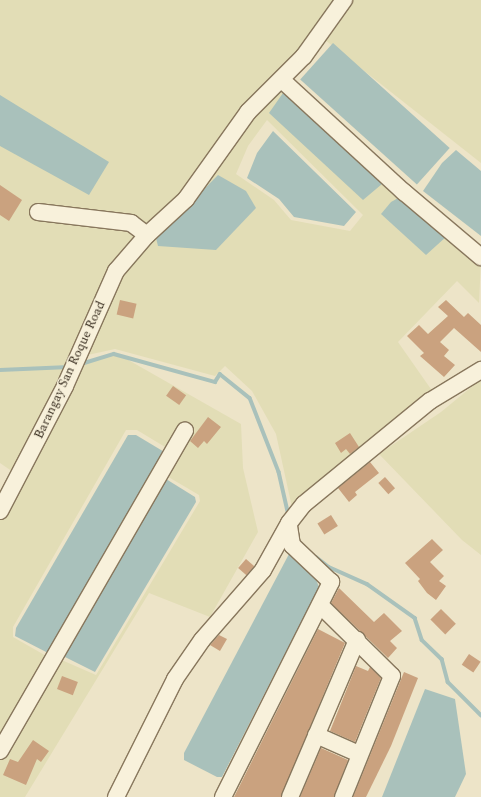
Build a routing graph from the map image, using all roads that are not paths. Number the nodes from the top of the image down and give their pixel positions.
1 (344, 0) edge
2 (282, 80) junction
3 (38, 212) dead end
4 (147, 235) junction
5 (481, 257) edge
6 (481, 370) edge
7 (185, 432) dead end
8 (0, 511) edge
9 (289, 525) junction
10 (320, 605) junction
11 (357, 640) junction
12 (316, 735) junction
13 (0, 751) edge
14 (359, 754) junction
15 (116, 797) edge
16 (223, 797) edge
17 (290, 797) edge
18 (343, 797) edge

1 - 2 street, Barangay San Roque Road
2 - 4 street, Barangay San Roque Road
2 - 5 street
3 - 4 street
4 - 8 street, Barangay San Roque Road
6 - 9 street
7 - 13 street
9 - 10 street
9 - 15 street
10 - 11 street
10 - 16 street
11 - 12 street
11 - 14 street
12 - 14 street
12 - 17 street
14 - 18 street

